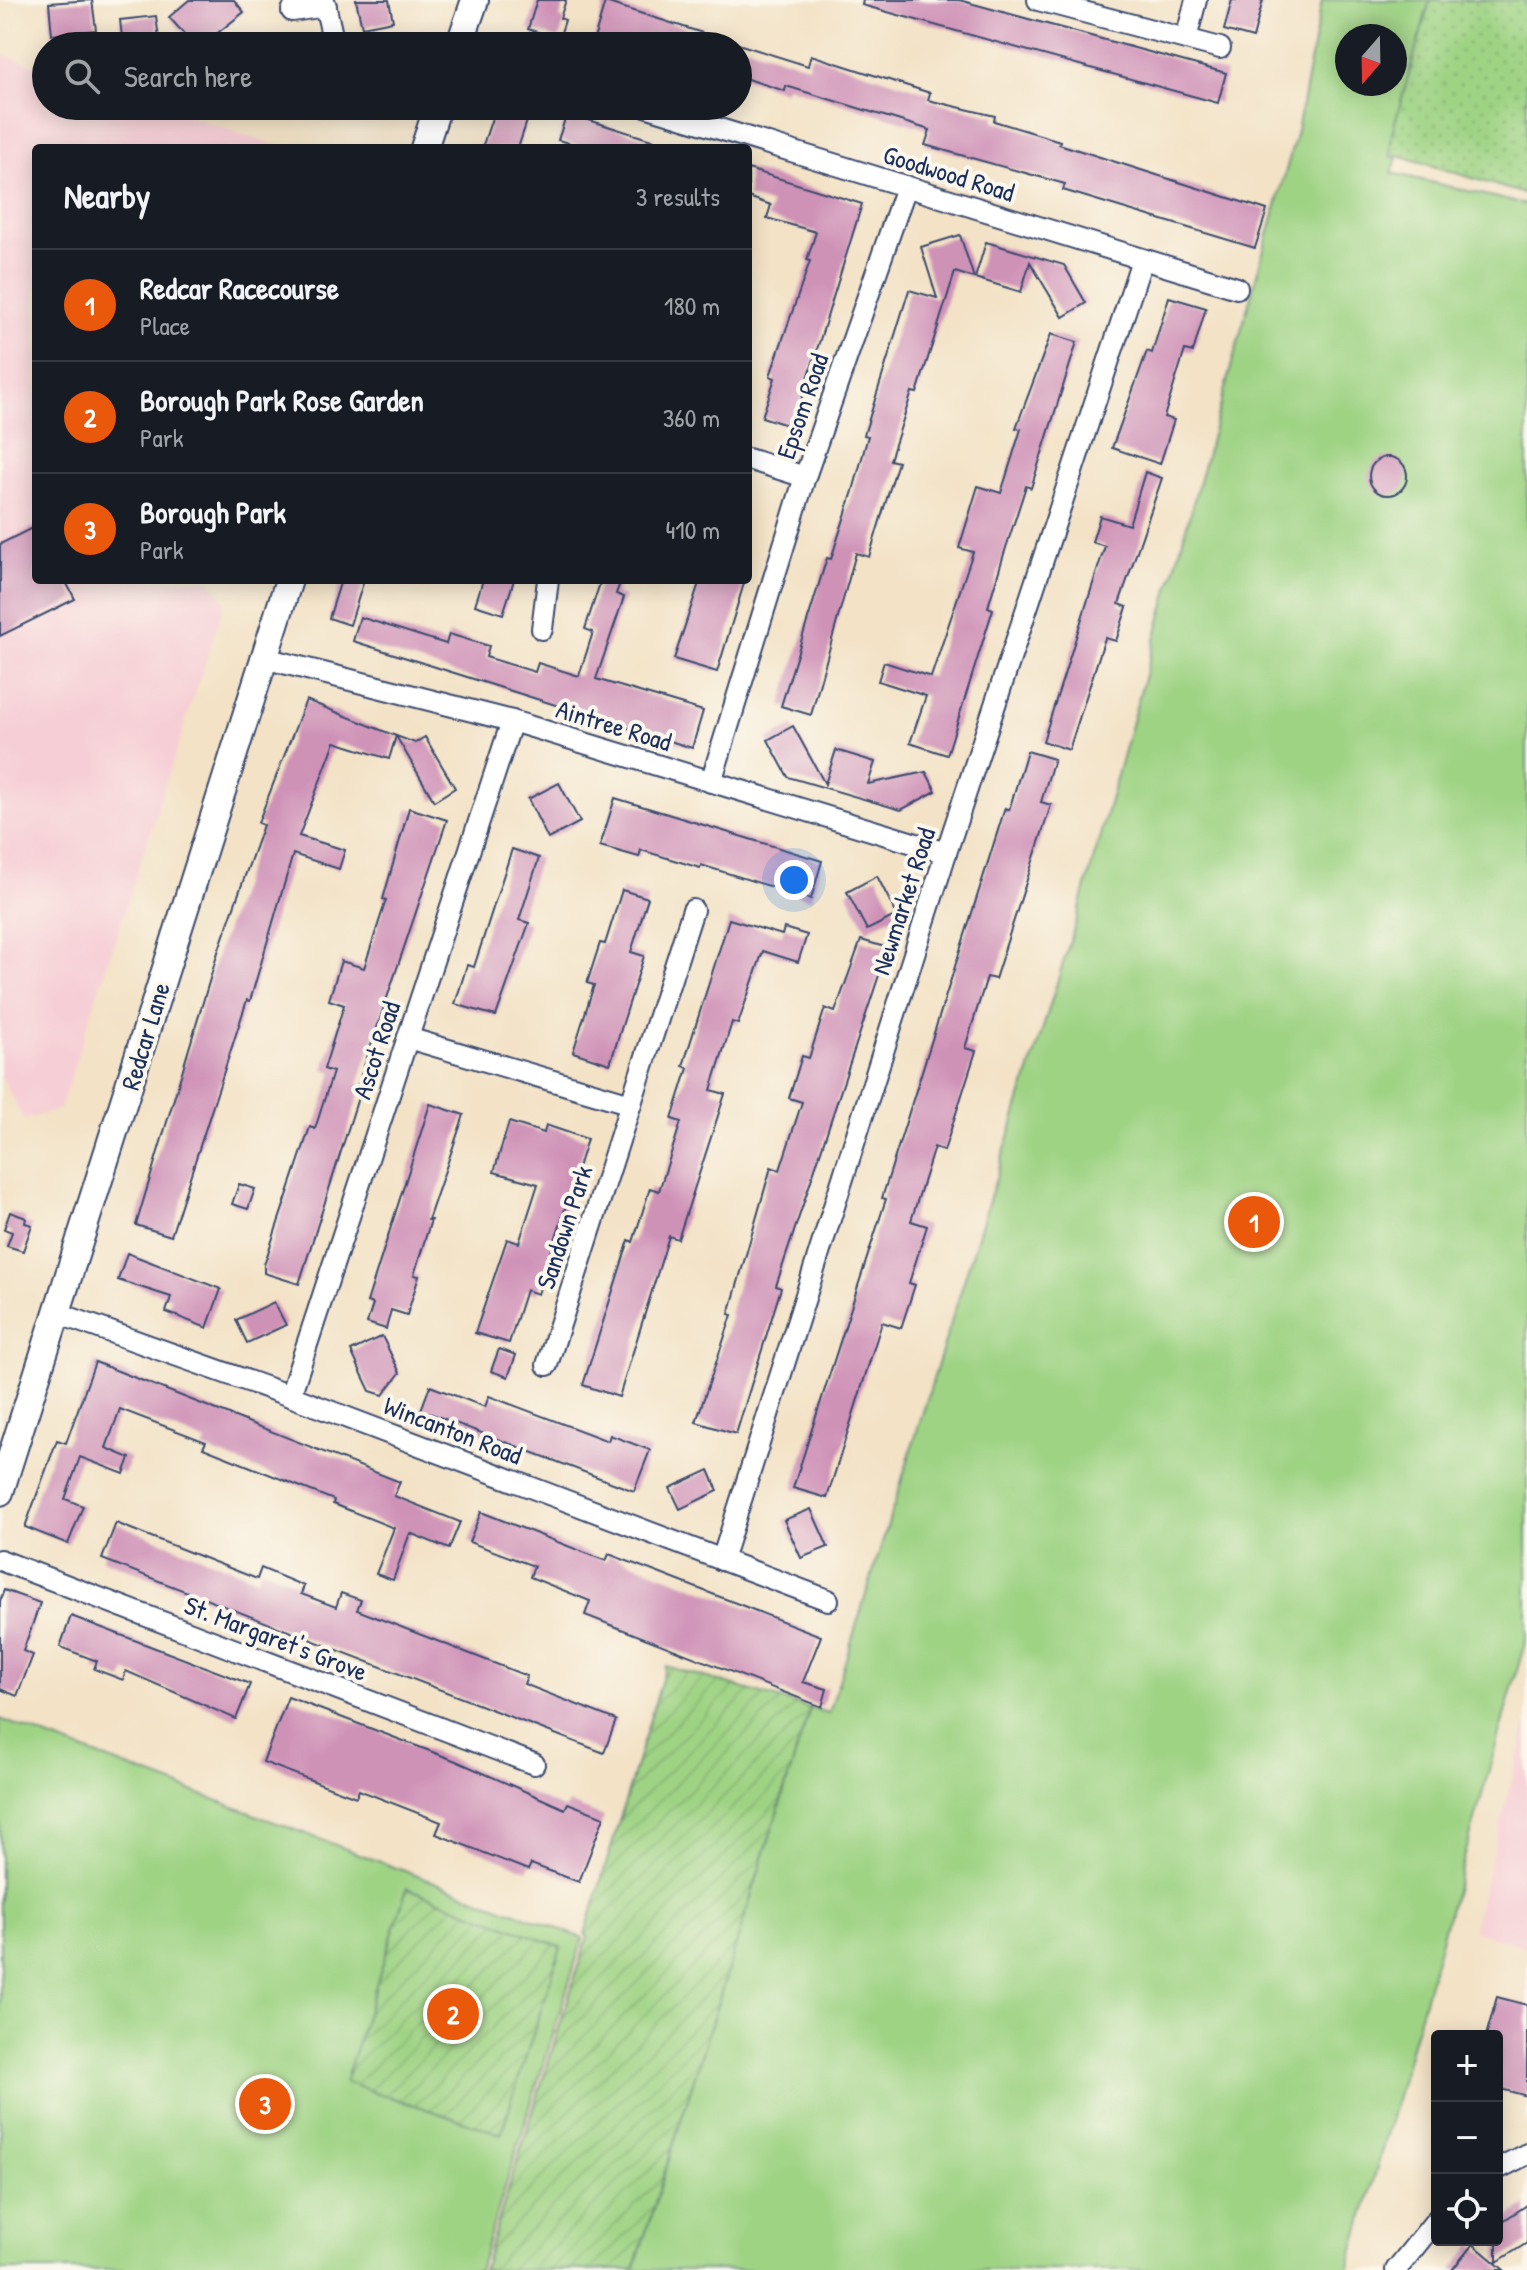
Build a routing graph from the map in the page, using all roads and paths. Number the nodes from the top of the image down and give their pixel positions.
1 (475, 0) edge
2 (1038, 0) edge
3 (1196, 0) edge
4 (325, 3) edge
5 (292, 11) dead end
6 (331, 32) edge
7 (464, 32) edge
8 (1186, 39) junction
9 (1220, 48) dead end
10 (433, 120) edge
11 (690, 120) edge
12 (425, 144) edge
13 (906, 187) junction
14 (1142, 260) junction
15 (1237, 288) dead end
16 (752, 460) edge
17 (805, 477) junction
18 (288, 584) edge
19 (548, 584) edge
20 (542, 629) dead end
21 (264, 658) junction
22 (512, 721) junction
23 (711, 782) junction
24 (946, 853) junction
25 (693, 910) dead end
26 (408, 1038) junction
27 (631, 1104) junction
28 (57, 1313) junction
29 (547, 1365) dead end
30 (290, 1396) junction
31 (5, 1456) edge
32 (0, 1492) edge
33 (0, 1560) edge
34 (722, 1560) junction
35 (828, 1600) dead end
36 (534, 1764) dead end
37 (1527, 2154) edge
38 (1503, 2166) edge
39 (1431, 2226) edge
40 (1396, 2270) edge

1 - 7 main road
2 - 8 street
3 - 8 street
4 - 5 street
4 - 6 street
8 - 9 street
10 - 12 main road
11 - 13 street, Goodwood Road
13 - 14 street, Goodwood Road
13 - 17 street, Epsom Road
14 - 15 street, Goodwood Road
14 - 24 street, Newmarket Road
16 - 17 street
17 - 23 street, Epsom Road
18 - 21 main road, Redcar Lane
19 - 20 street
21 - 22 street, Aintree Road
21 - 28 main road, Redcar Lane
22 - 23 street, Aintree Road
22 - 26 street, Ascot Road
23 - 24 street, Aintree Road
24 - 34 street, Newmarket Road
25 - 27 street, Sandown Park
26 - 27 street
26 - 30 street, Ascot Road
27 - 29 street, Sandown Park
28 - 30 street, Wincanton Road
28 - 31 main road, Redcar Lane
30 - 34 street, Wincanton Road
31 - 32 main road, Redcar Lane
33 - 36 street, St. Margaret's Grove
34 - 35 street, Wincanton Road
37 - 38 street
39 - 40 street

